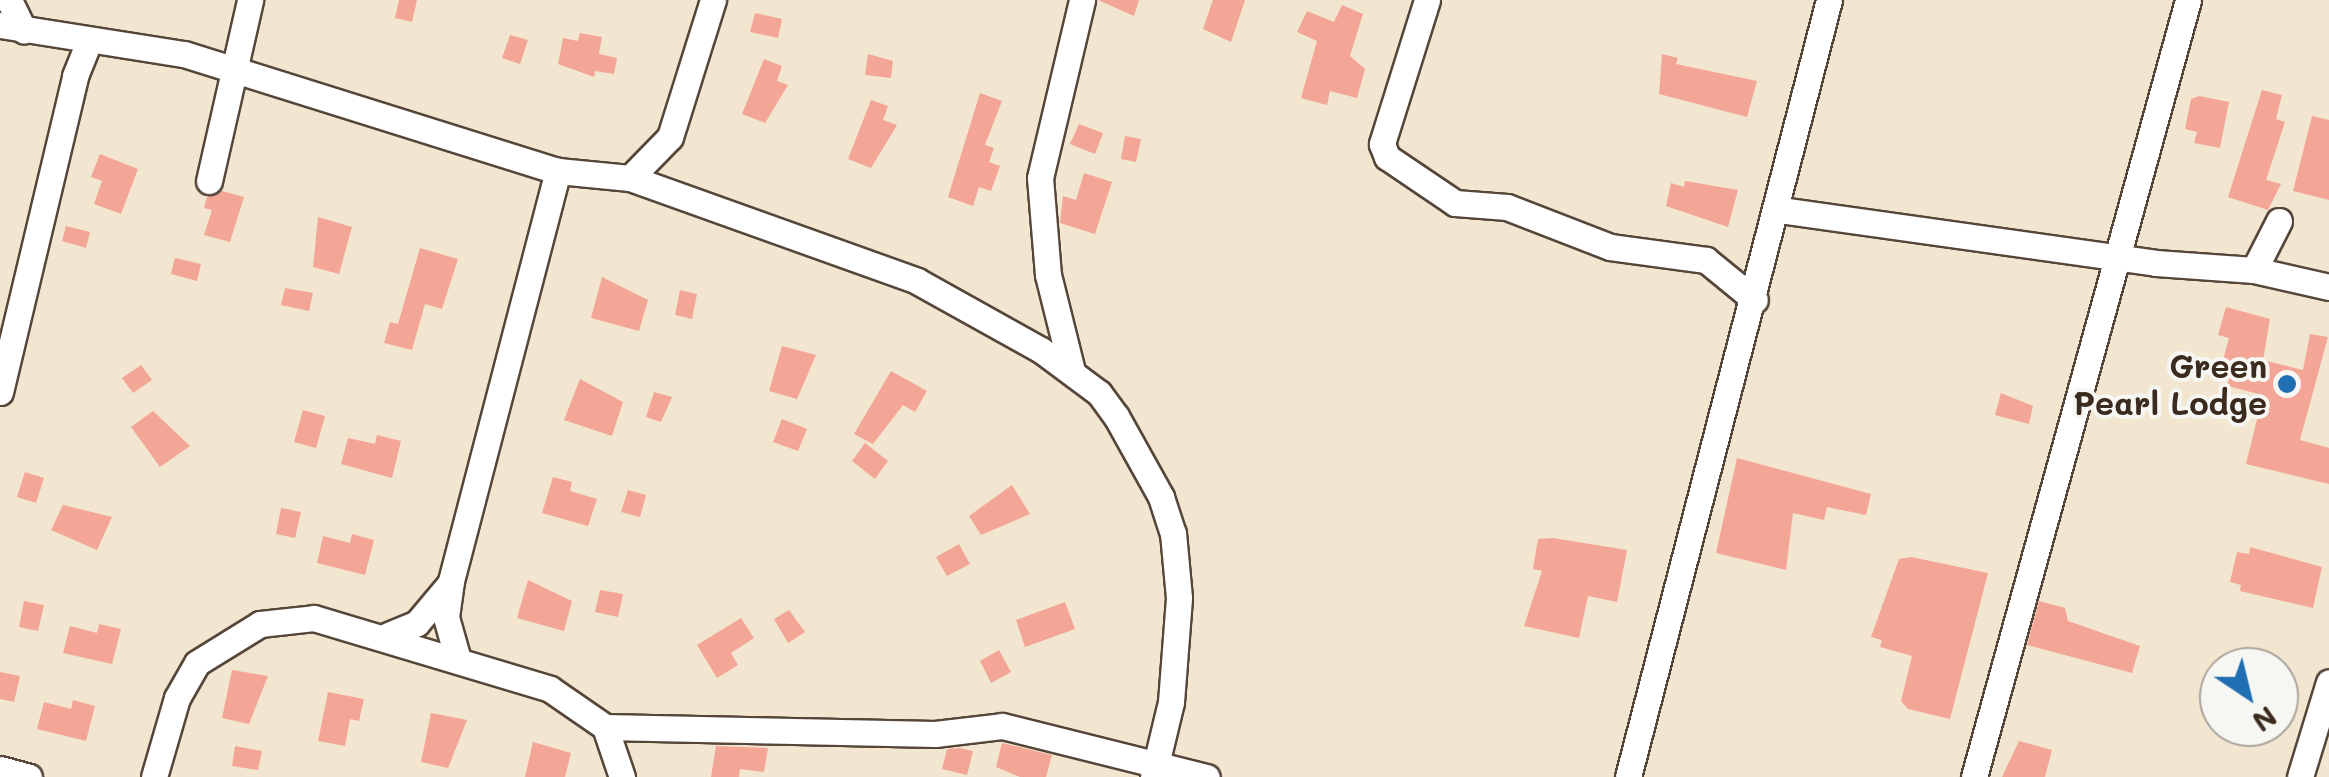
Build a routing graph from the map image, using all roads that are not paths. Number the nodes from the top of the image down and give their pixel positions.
1 (8, 0) edge
2 (250, 0) edge
3 (713, 0) edge
4 (1082, 0) edge
5 (1427, 0) edge
6 (1829, 0) edge
7 (2188, 0) edge
8 (12, 28) edge
9 (89, 42) junction
10 (236, 71) junction
11 (558, 171) junction
12 (630, 178) junction
13 (210, 181) dead end
14 (1780, 210) junction
15 (2279, 221) dead end
16 (2114, 257) junction
17 (2254, 270) junction
18 (2329, 287) edge
19 (1754, 300) junction
20 (1072, 371) junction
21 (0, 392) edge
22 (451, 581) junction
23 (388, 636) junction
24 (457, 656) junction
25 (2329, 682) edge
26 (605, 727) junction
27 (0, 769) edge
28 (1154, 771) edge
29 (30, 777) edge
30 (154, 777) edge
31 (622, 777) edge
32 (1207, 777) edge
33 (1628, 777) edge
34 (1974, 777) edge
35 (2300, 777) edge

1 - 8 street
2 - 10 street
3 - 12 street
4 - 20 street
5 - 19 street
6 - 14 street
7 - 16 street
8 - 9 street
9 - 10 street
9 - 21 street
10 - 11 street
10 - 13 street
11 - 12 street
11 - 22 street
12 - 20 street
14 - 16 street
14 - 19 street
15 - 17 street
16 - 17 street
16 - 34 street
17 - 18 street
19 - 33 street
20 - 28 street
22 - 23 street
22 - 24 street
23 - 24 street
23 - 30 street
24 - 26 street
25 - 35 street
26 - 28 street
26 - 31 street
27 - 29 street
28 - 32 street

